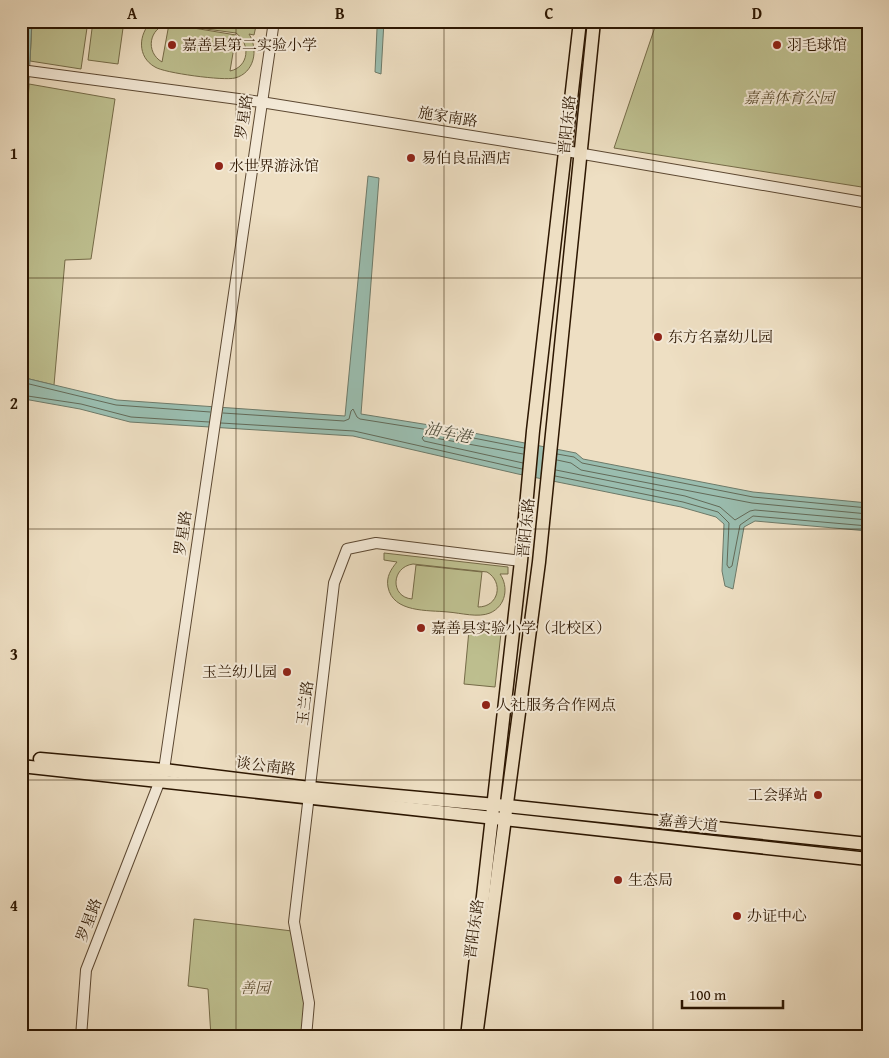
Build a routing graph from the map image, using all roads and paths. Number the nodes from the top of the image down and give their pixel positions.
1 (274, 21) edge
2 (580, 21) edge
3 (594, 21) edge
4 (21, 70) edge
5 (261, 102) junction
6 (566, 151) junction
7 (581, 154) junction
8 (868, 203) edge
9 (521, 561) junction
10 (21, 758) edge
11 (21, 766) edge
12 (162, 775) junction
13 (310, 793) junction
14 (500, 811) junction
15 (868, 844) edge
16 (868, 859) edge
17 (81, 1037) edge
18 (306, 1037) edge
19 (467, 1037) edge
20 (476, 1037) edge

1 - 5 street, 罗星路
2 - 6 main road, 晋阳东路
3 - 7 main road, 晋阳东路
4 - 5 street, 施家南路
5 - 6 street, 施家南路
5 - 12 street, 罗星路
6 - 7 street, 施家南路
6 - 9 main road, 晋阳东路
7 - 8 street, 施家南路
7 - 14 main road, 晋阳东路
9 - 13 street, 玉兰路
9 - 14 main road, 晋阳东路
10 - 12 main road, 谈公南路
11 - 12 main road, 谈公南路
12 - 13 main road, 谈公南路
12 - 17 street, 罗星路
13 - 14 main road, 谈公南路
13 - 18 street, 玉兰路
14 - 15 main road, 嘉善大道
14 - 16 main road, 嘉善大道
14 - 19 main road, 晋阳东路
14 - 20 main road, 晋阳东路

